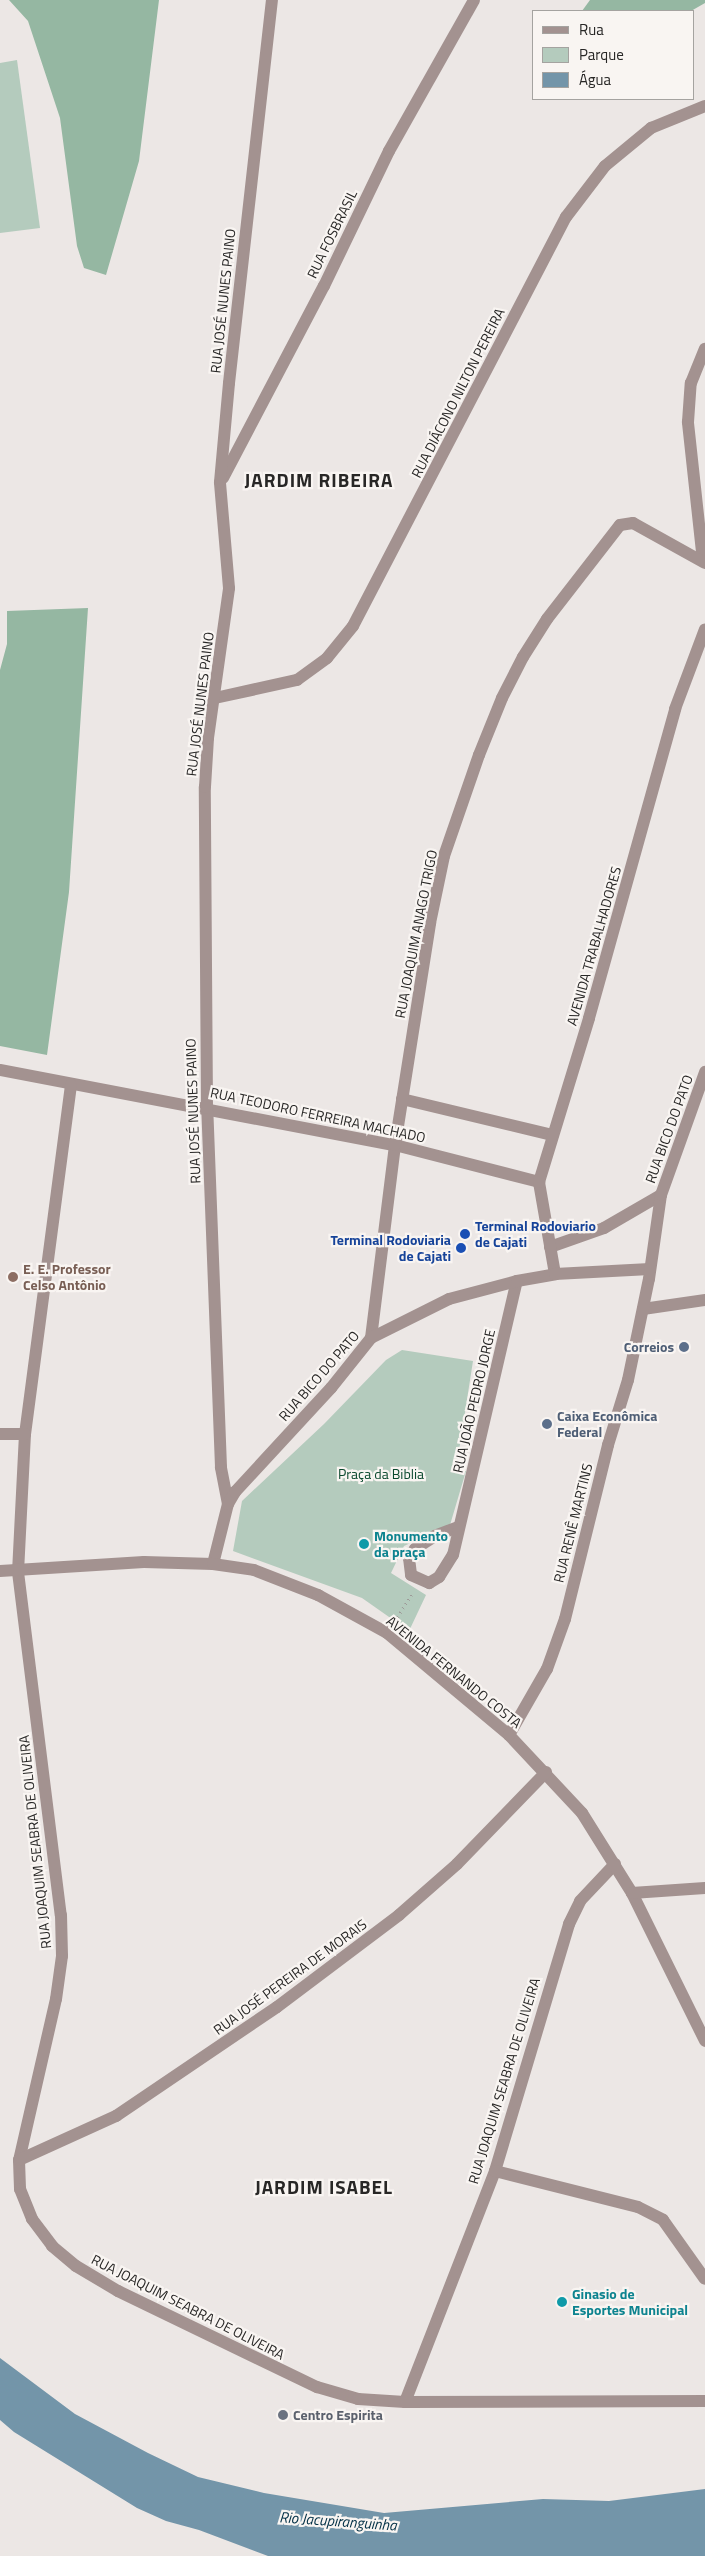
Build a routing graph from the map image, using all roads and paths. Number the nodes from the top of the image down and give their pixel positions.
1 (272, 0) edge
2 (474, 0) edge
3 (705, 106) edge
4 (705, 349) edge
5 (220, 482) junction
6 (704, 562) edge
7 (705, 629) edge
8 (215, 698) junction
9 (0, 1070) edge
10 (705, 1072) edge
11 (71, 1085) junction
12 (402, 1099) junction
13 (207, 1108) junction
14 (552, 1135) junction
15 (394, 1145) junction
16 (539, 1182) junction
17 (661, 1195) junction
18 (550, 1247) junction
19 (650, 1269) junction
20 (555, 1274) junction
21 (517, 1281) junction
22 (705, 1300) edge
23 (643, 1309) junction
24 (370, 1338) junction
25 (0, 1434) edge
26 (25, 1434) junction
27 (228, 1504) junction
28 (458, 1527) junction
29 (213, 1564) junction
30 (0, 1571) edge
31 (18, 1572) junction
32 (420, 1581) junction
33 (387, 1633) junction
34 (509, 1735) junction
35 (546, 1772) junction
36 (615, 1864) junction
37 (705, 1888) edge
38 (632, 1893) junction
39 (705, 2041) edge
40 (18, 2160) junction
41 (494, 2171) junction
42 (705, 2279) edge
43 (705, 2401) edge
44 (405, 2402) junction

1 - 5 street, RUA JOSÉ NUNES PAINO
2 - 5 street, RUA FOSBRASIL
3 - 8 street, RUA DIÁCONO NILTON PEREIRA
4 - 6 street
5 - 8 street, RUA JOSÉ NUNES PAINO
6 - 12 street, RUA JOAQUIM ANAGO TRIGO
7 - 14 street, AVENIDA TRABALHADORES
8 - 13 street, RUA JOSÉ NUNES PAINO
9 - 11 street, RUA TEODORO FERREIRA MACHADO
10 - 17 street, RUA BICO DO PATO
11 - 13 street, RUA TEODORO FERREIRA MACHADO
11 - 26 street, RUA JOAQUIM SEABRA DE OLIVEIRA
12 - 14 street
12 - 15 street, RUA JOAQUIM ANAGO TRIGO
13 - 15 street, RUA TEODORO FERREIRA MACHADO
13 - 27 street, RUA JOSÉ NUNES PAINO
14 - 16 street, AVENIDA TRABALHADORES
15 - 16 street, RUA TEODORO FERREIRA MACHADO
15 - 24 street, RUA JOAQUIM ANAGO TRIGO
16 - 18 street, AVENIDA TRABALHADORES
17 - 18 street, RUA BICO DO PATO
17 - 19 street, RUA BICO DO PATO
18 - 20 street, AVENIDA TRABALHADORES
19 - 20 street, RUA BICO DO PATO
19 - 23 street, RUA RENÊ MARTINS
20 - 21 street, RUA BICO DO PATO
21 - 24 street, RUA BICO DO PATO
21 - 28 street, RUA JOÃO PEDRO JORGE
22 - 23 street
23 - 34 street, RUA RENÊ MARTINS
24 - 27 street, RUA BICO DO PATO
25 - 26 street
26 - 31 street, RUA JOAQUIM SEABRA DE OLIVEIRA
27 - 29 street, RUA BICO DO PATO
28 - 32 street, RUA JOÃO PEDRO JORGE
28 - 32 street
29 - 31 street, AVENIDA FERNANDO COSTA
29 - 33 street, AVENIDA FERNANDO COSTA
30 - 31 street, AVENIDA FERNANDO COSTA
31 - 40 street, RUA JOAQUIM SEABRA DE OLIVEIRA
32 - 33 path
33 - 34 street, AVENIDA FERNANDO COSTA
34 - 35 street, AVENIDA FERNANDO COSTA
35 - 36 street, AVENIDA FERNANDO COSTA
35 - 40 street, RUA JOSÉ PEREIRA DE MORAIS
36 - 38 street, AVENIDA FERNANDO COSTA
36 - 41 street, RUA JOAQUIM SEABRA DE OLIVEIRA
37 - 38 street
38 - 39 street, AVENIDA FERNANDO COSTA
40 - 44 street, RUA JOAQUIM SEABRA DE OLIVEIRA
41 - 42 street
41 - 44 street, RUA JOAQUIM SEABRA DE OLIVEIRA
43 - 44 street, RUA JOAQUIM SEABRA DE OLIVEIRA

